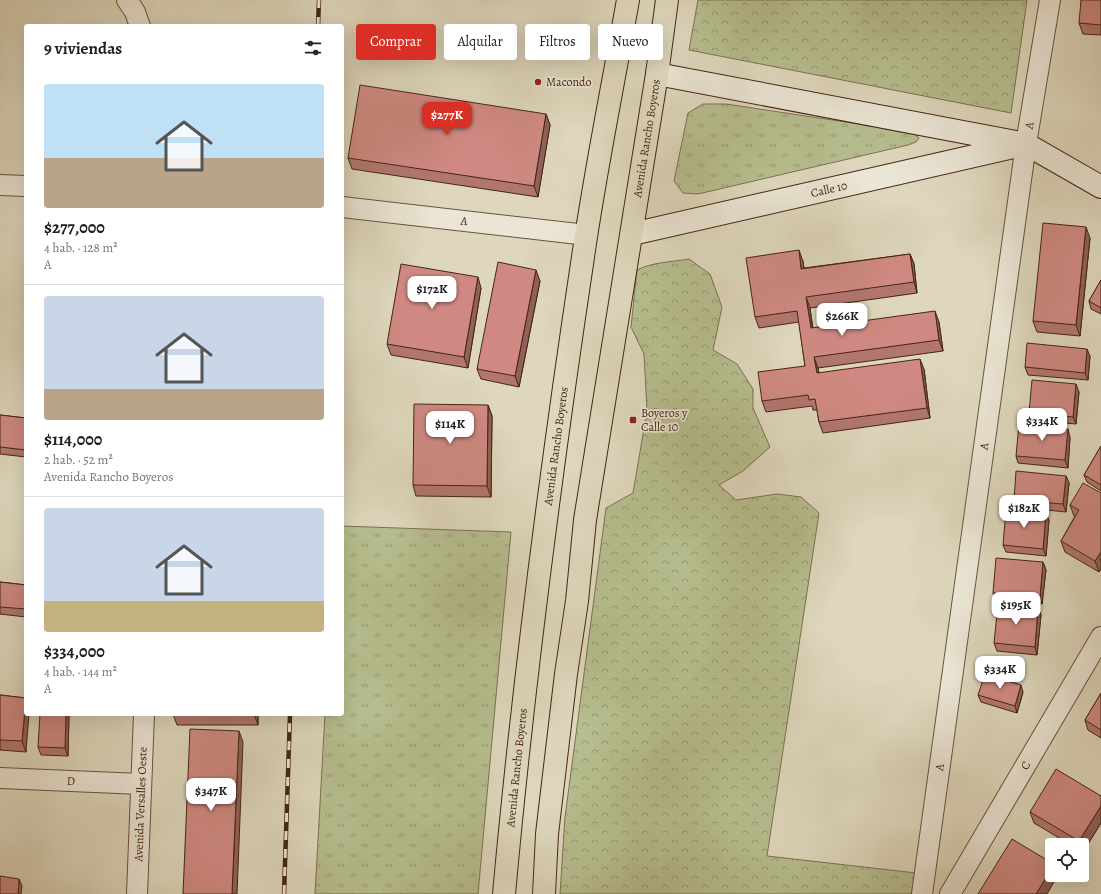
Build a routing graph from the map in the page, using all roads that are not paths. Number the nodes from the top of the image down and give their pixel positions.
1 (127, 0) edge
2 (628, 0) edge
3 (667, 0) edge
4 (1050, 0) edge
5 (139, 24) edge
6 (657, 74) junction
7 (1026, 144) junction
8 (0, 185) edge
9 (24, 186) edge
10 (1101, 187) edge
11 (344, 207) edge
12 (632, 234) junction
13 (586, 235) junction
14 (1101, 637) edge
15 (144, 716) edge
16 (0, 778) edge
17 (141, 784) junction
18 (137, 894) edge
19 (504, 894) edge
20 (544, 894) edge
21 (922, 894) edge
22 (950, 894) edge

1 - 5 street
2 - 13 highway, Avenida Rancho Boyeros
3 - 6 highway, Avenida Rancho Boyeros
4 - 7 street, A
6 - 7 street
6 - 12 highway, Avenida Rancho Boyeros
7 - 10 street
7 - 12 street, Calle 10
7 - 21 street, A
8 - 9 street
11 - 13 street, A
12 - 20 highway, Avenida Rancho Boyeros
13 - 19 highway, Avenida Rancho Boyeros
14 - 22 street, C
15 - 17 street, Avenida Versalles Oeste
16 - 17 street, D
17 - 18 street, Avenida Versalles Oeste

